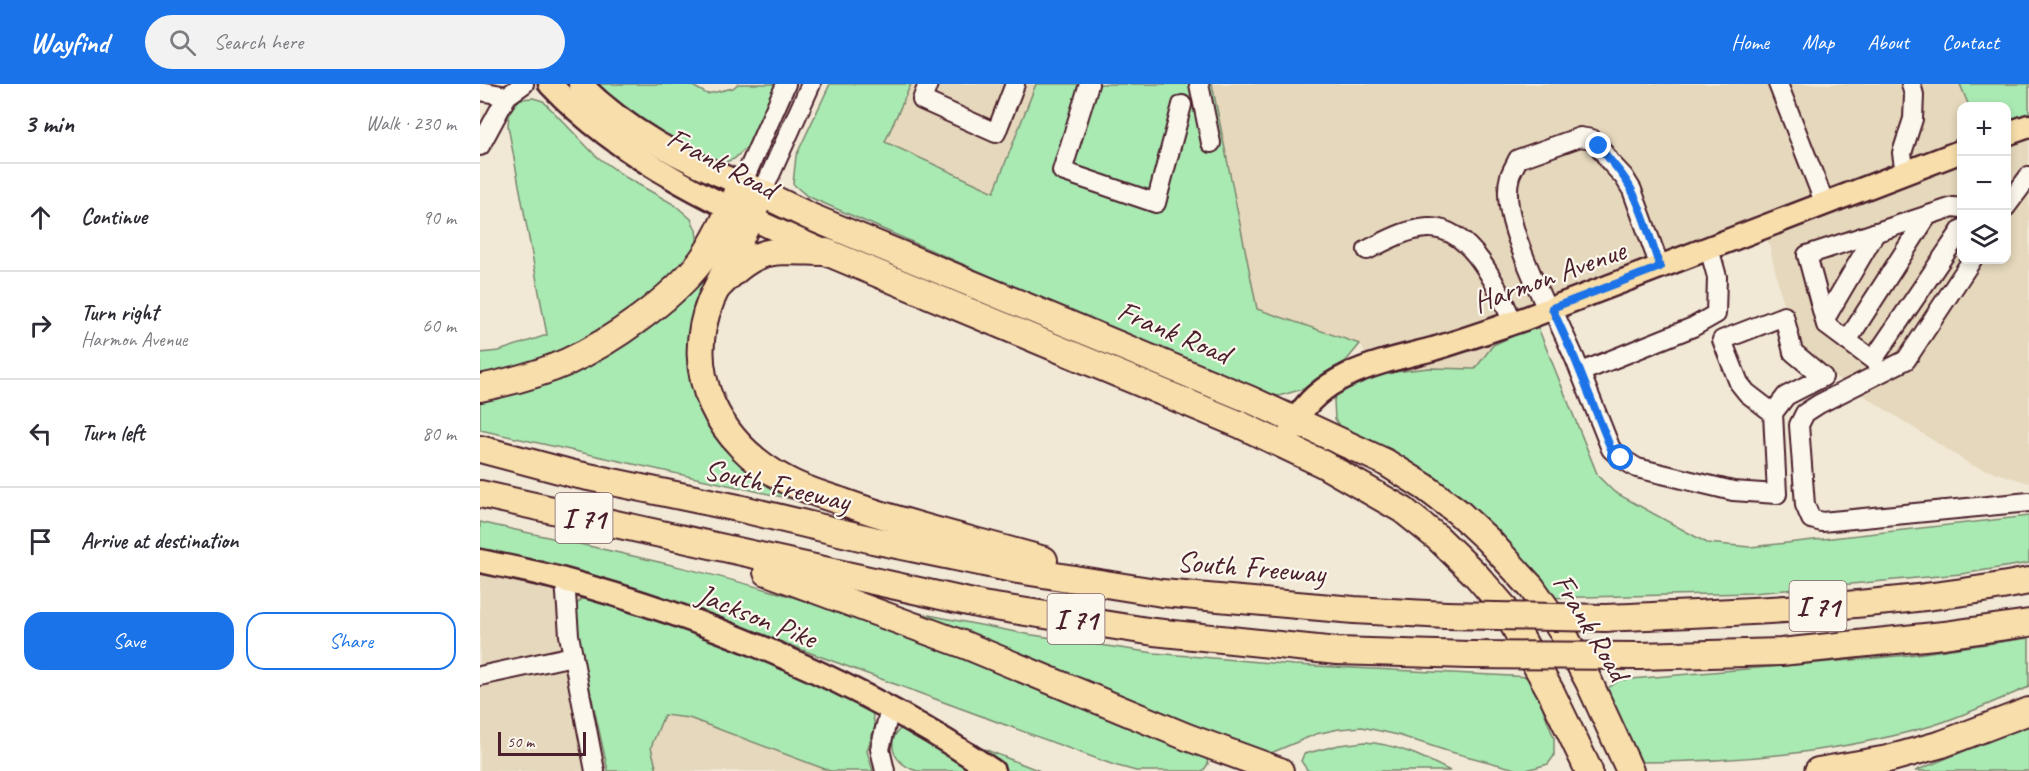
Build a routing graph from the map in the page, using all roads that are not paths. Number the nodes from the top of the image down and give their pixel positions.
1 (524, 84) edge
2 (550, 84) edge
3 (580, 84) edge
4 (786, 84) edge
5 (811, 84) edge
6 (928, 84) edge
7 (1015, 84) edge
8 (1089, 84) edge
9 (1199, 84) edge
10 (1778, 84) edge
11 (1911, 84) edge
12 (480, 91) edge
13 (507, 96) junction
14 (1182, 105) dead end
15 (2029, 126) edge
16 (2011, 133) edge
17 (1211, 143) dead end
18 (480, 146) edge
19 (1957, 154) edge
20 (1905, 173) junction
21 (2029, 176) edge
22 (752, 189) junction
23 (2011, 201) edge
24 (1825, 204) junction
25 (1957, 207) edge
26 (740, 212) junction
27 (1928, 215) junction
28 (1876, 232) junction
29 (1957, 236) edge
30 (1708, 248) junction
31 (1366, 250) dead end
32 (826, 252) junction
33 (1969, 264) edge
34 (1660, 267) junction
35 (717, 288) junction
36 (1550, 309) junction
37 (1825, 320) junction
38 (1513, 323) junction
39 (1847, 341) junction
40 (1581, 372) junction
41 (480, 388) edge
42 (1773, 413) junction
43 (1296, 420) junction
44 (1285, 447) junction
45 (480, 448) edge
46 (1804, 491) junction
47 (480, 494) edge
48 (1777, 494) junction
49 (2029, 502) edge
50 (689, 541) junction
51 (480, 561) edge
52 (565, 580) junction
53 (2029, 581) edge
54 (1162, 592) junction
55 (2029, 623) edge
56 (573, 656) junction
57 (480, 676) edge
58 (890, 709) junction
59 (2029, 711) edge
60 (595, 771) edge
61 (885, 771) edge
62 (993, 771) edge
63 (1280, 771) edge
64 (1589, 771) edge
65 (1630, 771) edge
66 (1818, 771) edge

1 - 13 lane
2 - 26 main road, Frank Road
3 - 22 main road, Frank Road
4 - 22 lane
5 - 22 lane
6 - 7 lane
8 - 14 lane
9 - 17 lane
10 - 24 lane
11 - 20 lane
12 - 13 lane
13 - 18 lane
15 - 16 main road
19 - 20 main road, Harmon Avenue
20 - 24 main road, Harmon Avenue
21 - 23 lane
22 - 26 highway
22 - 43 highway, Frank Road
24 - 30 main road, Harmon Avenue
25 - 27 lane
26 - 32 main road, Frank Road
26 - 35 highway
26 - 41 highway
27 - 28 lane
27 - 39 lane
28 - 37 lane
28 - 37 lane
29 - 39 lane
30 - 34 main road, Harmon Avenue
30 - 40 lane
31 - 38 lane
32 - 35 highway
32 - 44 highway, Frank Road
33 - 46 lane
34 - 36 main road, Harmon Avenue
34 - 36 lane
35 - 54 highway
36 - 38 main road, Harmon Avenue
36 - 40 lane
37 - 39 lane
38 - 43 main road, Harmon Avenue
40 - 48 lane
42 - 42 lane
42 - 48 lane
43 - 44 main road, Harmon Avenue
43 - 65 highway, Frank Road
44 - 64 highway, Frank Road
45 - 54 highway, South Freeway / I 71
46 - 48 lane
46 - 49 lane
47 - 50 highway, I 71
50 - 55 highway, I 71, bridge
50 - 63 highway
51 - 52 main road, Jackson Pike
52 - 56 lane
52 - 58 main road, Jackson Pike
53 - 54 highway, South Freeway / I 71, bridge
56 - 57 lane
56 - 60 lane
58 - 61 lane
58 - 62 main road, Jackson Pike
59 - 66 highway

